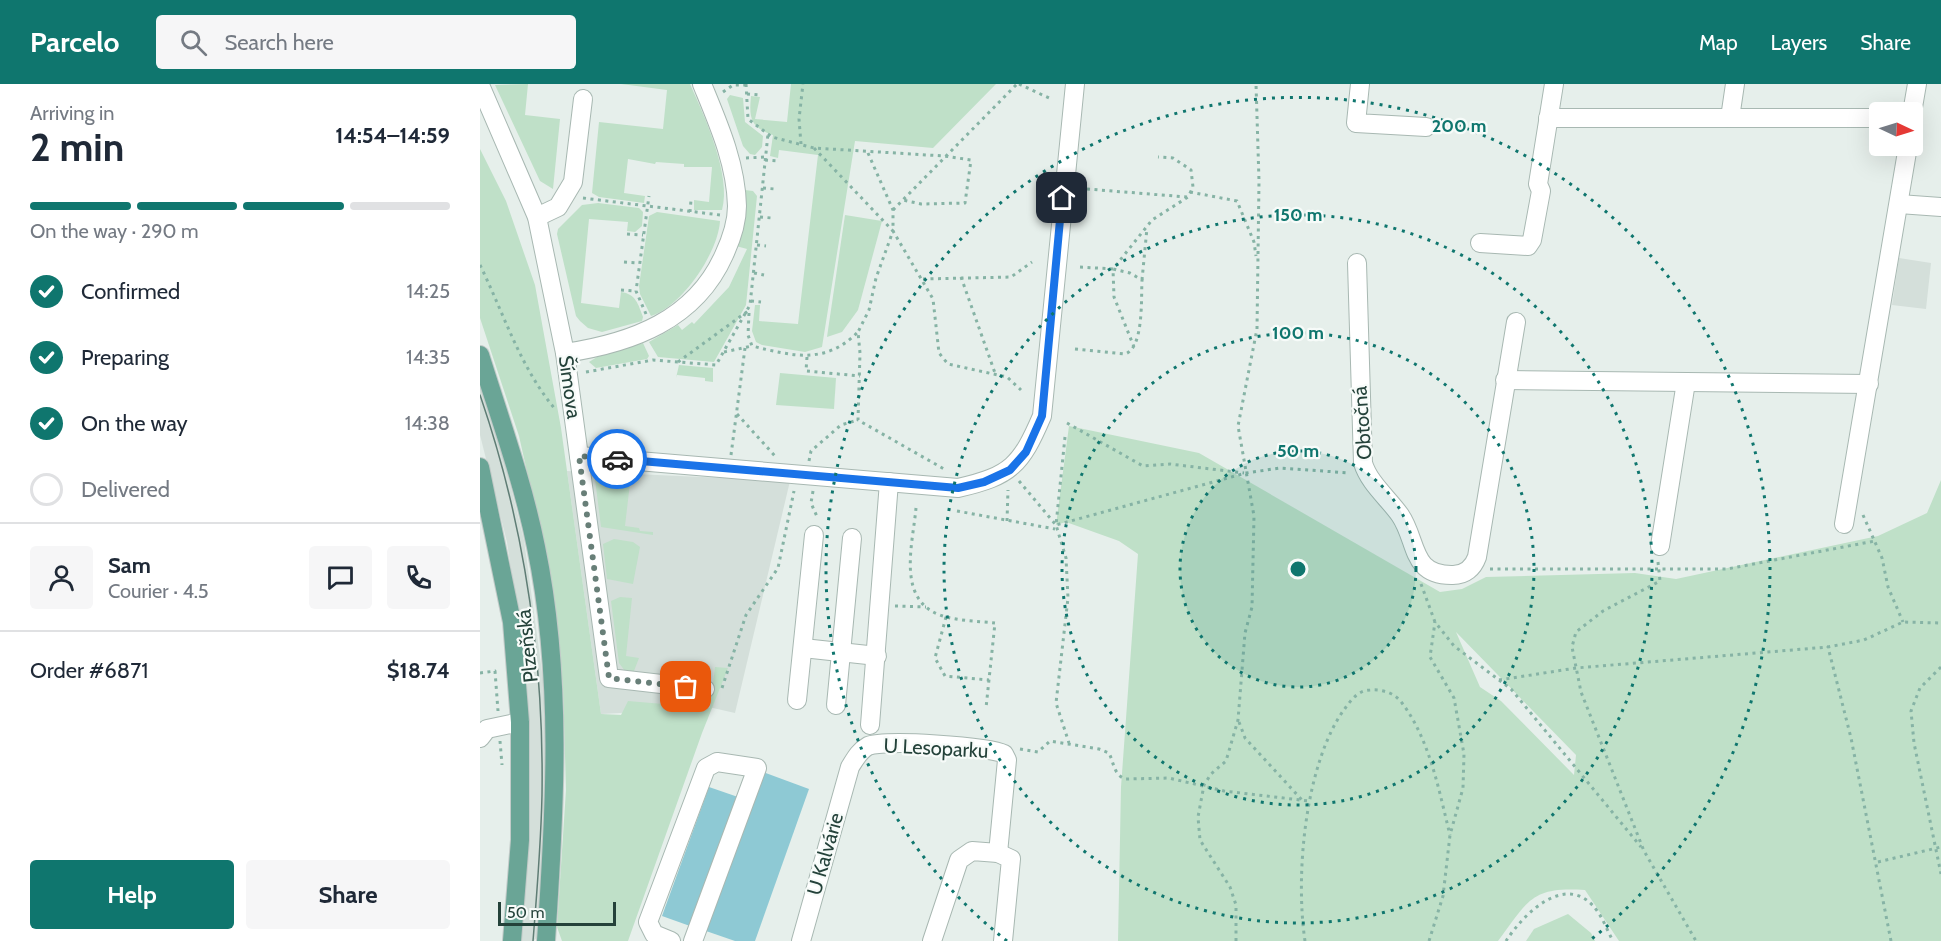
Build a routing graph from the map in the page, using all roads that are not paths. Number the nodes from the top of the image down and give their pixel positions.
1 (702, 84) edge
2 (1075, 84) edge
3 (1360, 84) edge
4 (1554, 84) edge
5 (1735, 84) edge
6 (1917, 84) edge
7 (480, 85) edge
8 (583, 99) dead end
9 (1914, 102) edge
10 (1548, 118) junction
11 (1730, 118) junction
12 (1869, 118) edge
13 (1426, 127) dead end
14 (1906, 156) edge
15 (1899, 204) junction
16 (1941, 207) edge
17 (537, 216) junction
18 (1480, 243) dead end
19 (1357, 263) dead end
20 (1516, 322) dead end
21 (565, 353) junction
22 (480, 355) edge
23 (1505, 380) junction
24 (1686, 382) junction
25 (1869, 384) junction
26 (579, 456) junction
27 (480, 467) edge
28 (890, 482) junction
29 (1844, 524) dead end
30 (816, 529) road end
31 (852, 538) dead end
32 (1660, 546) dead end
33 (802, 648) junction
34 (841, 652) junction
35 (876, 656) junction
36 (713, 690) road end
37 (797, 700) dead end
38 (836, 705) dead end
39 (520, 722) junction
40 (870, 725) dead end
41 (480, 738) edge
42 (850, 767) joint
43 (998, 853) junction
44 (512, 941) edge
45 (546, 941) edge
46 (671, 941) edge
47 (693, 941) edge
48 (801, 941) edge
49 (932, 941) edge
50 (1003, 941) edge

1 - 21 street
2 - 28 street
3 - 13 street
4 - 10 street
5 - 11 street
6 - 9 street
7 - 17 street, Šímova
8 - 17 street
10 - 11 street
10 - 18 street
11 - 12 street
14 - 15 street
15 - 16 street
15 - 25 street
17 - 21 street, Šímova
19 - 23 street, Obtočná
20 - 23 street
21 - 26 street, Šímova
22 - 45 main road, Plzeňská
23 - 24 street
24 - 25 street
24 - 32 street
25 - 29 street
26 - 28 street
26 - 36 street, Šímova
27 - 39 main road, Plzeňská
28 - 35 street
30 - 33 street
31 - 34 street
33 - 34 street
33 - 37 street
34 - 35 street
34 - 38 street
35 - 40 street
39 - 41 street
39 - 44 main road, Plzeňská
42 - 43 street, U Lesoparku
42 - 48 street, U Kalvárie
43 - 49 street
43 - 50 street
46 - 47 street

